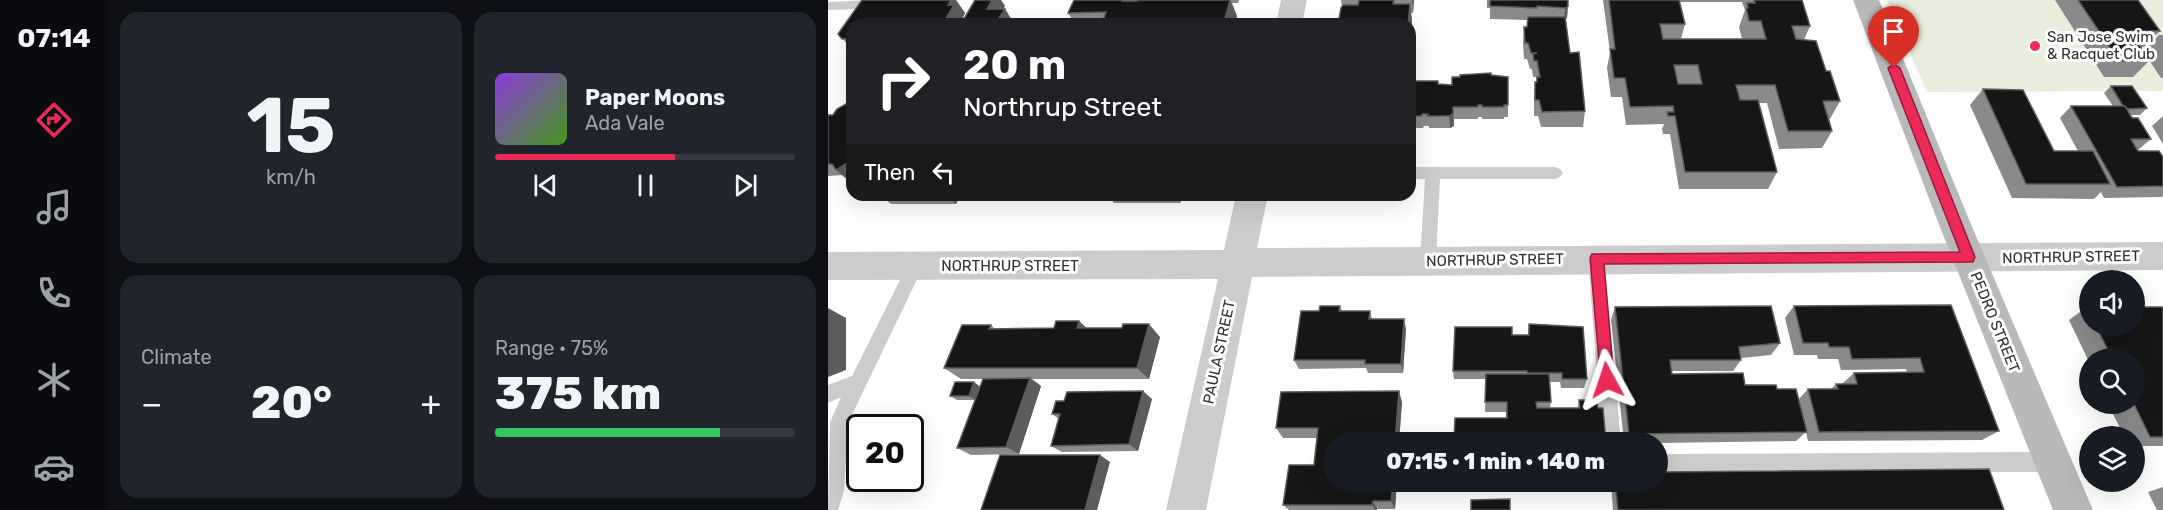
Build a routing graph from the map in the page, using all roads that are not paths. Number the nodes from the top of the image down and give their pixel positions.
1 (832, 0) edge
2 (1294, 0) edge
3 (1866, 0) edge
4 (900, 4) edge
5 (828, 6) edge
6 (1290, 18) edge
7 (1416, 173) edge
8 (1433, 173) junction
9 (1555, 173) dead end
10 (1251, 201) edge
11 (2163, 256) edge
12 (1969, 257) junction
13 (1596, 258) junction
14 (1428, 261) junction
15 (1238, 264) junction
16 (828, 266) edge
17 (915, 267) junction
18 (858, 382) junction
19 (828, 394) edge
20 (1611, 432) edge
21 (2052, 462) junction
22 (1668, 464) edge
23 (828, 509) edge
24 (1186, 510) edge
25 (2073, 510) edge

1 - 5 lane
2 - 6 street
3 - 12 street, PEDRO STREET
4 - 5 lane
7 - 8 lane
8 - 9 lane
8 - 14 lane
10 - 15 street, PAULA STREET
11 - 12 street, NORTHRUP STREET
12 - 13 street, NORTHRUP STREET
12 - 21 street, PEDRO STREET
13 - 14 street, NORTHRUP STREET
13 - 20 lane
14 - 15 street, NORTHRUP STREET
15 - 17 street, NORTHRUP STREET
15 - 24 street, PAULA STREET
16 - 17 street, NORTHRUP STREET
17 - 18 lane
18 - 19 lane
18 - 23 lane
21 - 22 lane
21 - 25 street, PEDRO STREET

